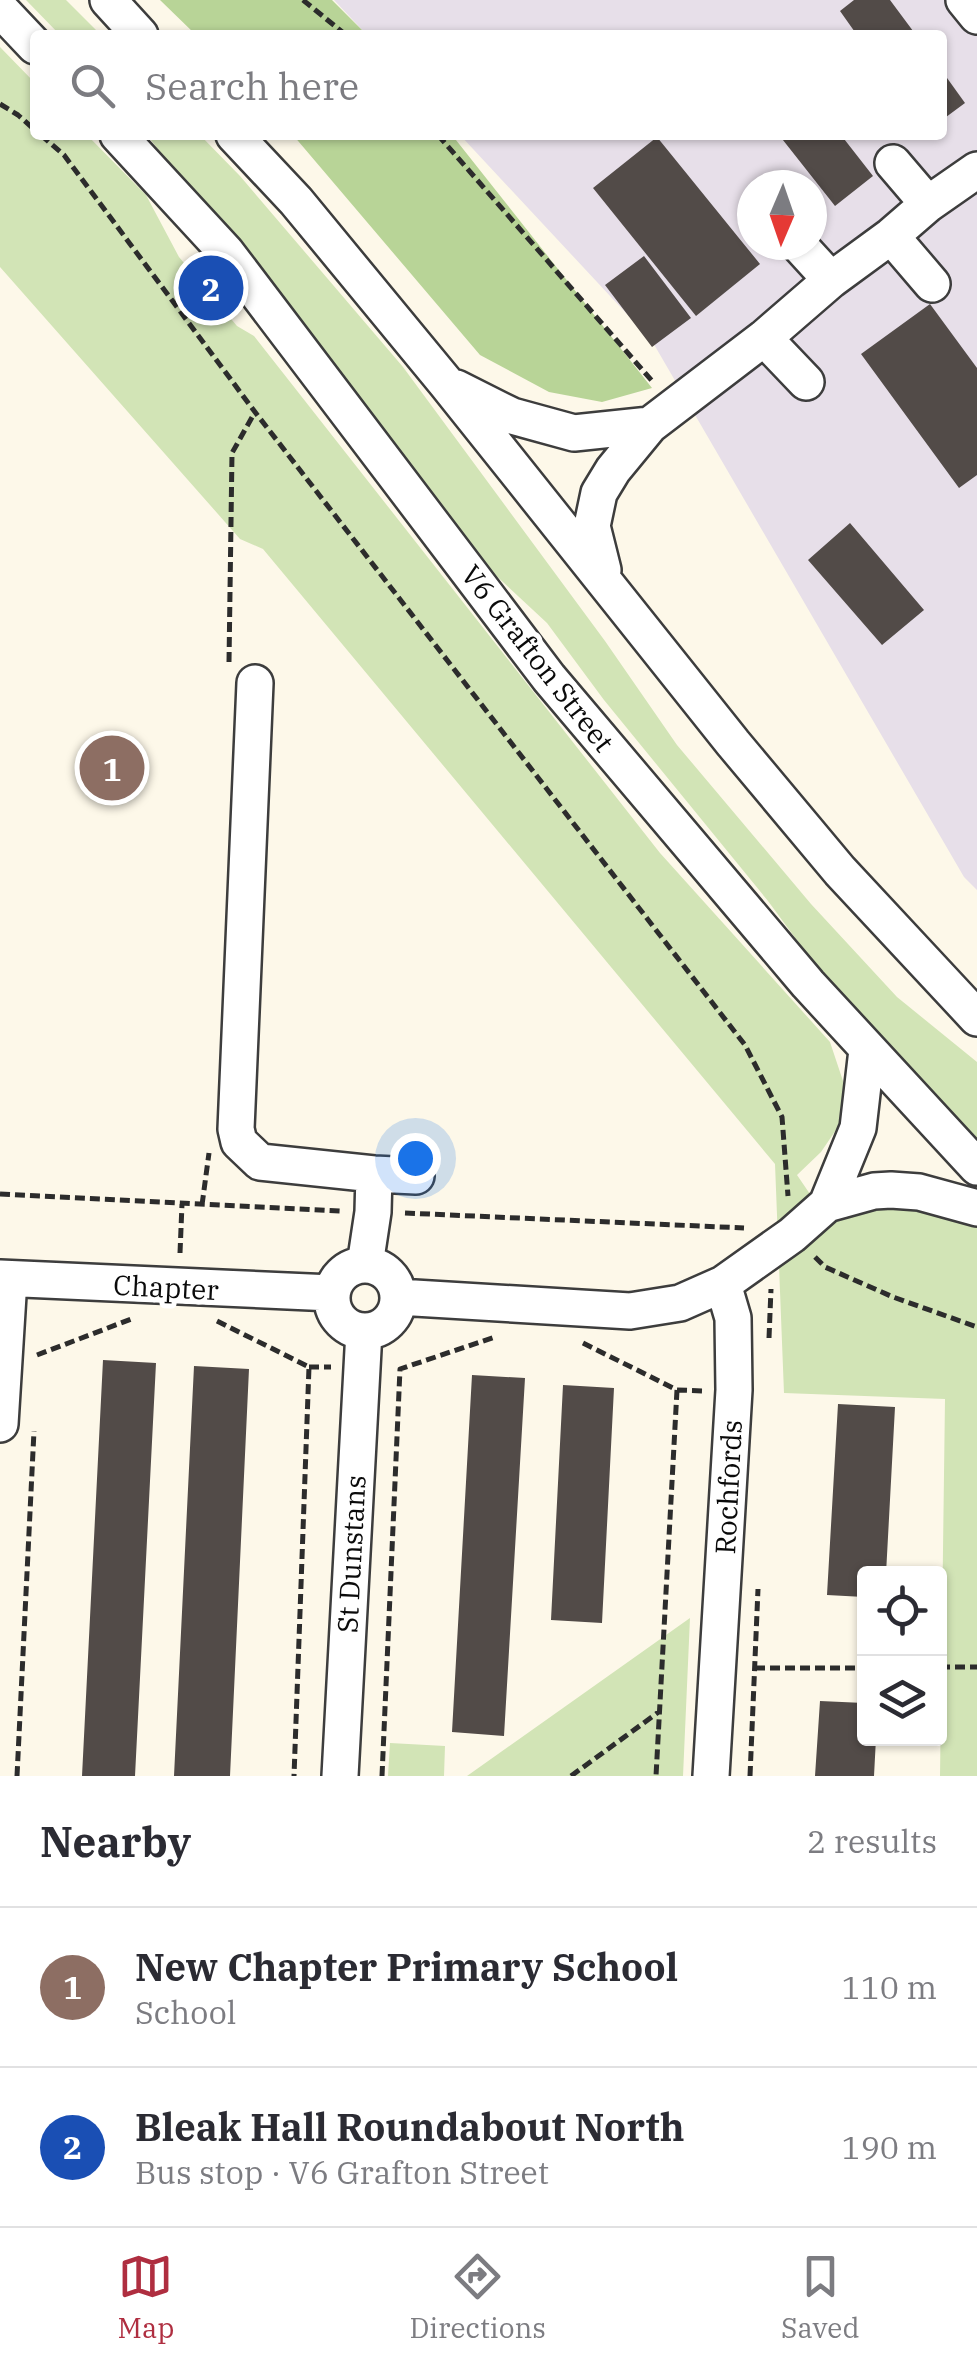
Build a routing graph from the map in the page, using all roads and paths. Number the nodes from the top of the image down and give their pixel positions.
1 (108, 0) edge
2 (303, 0) edge
3 (964, 0) edge
4 (0, 8) edge
5 (977, 16) edge
6 (135, 30) edge
7 (340, 30) edge
8 (30, 41) edge
9 (0, 104) edge
10 (30, 126) edge
11 (46, 140) edge
12 (123, 140) edge
13 (239, 140) edge
14 (442, 140) edge
15 (893, 164) dead end
16 (977, 170) edge
17 (928, 204) junction
18 (891, 236) junction
19 (813, 260) edge
20 (831, 280) junction
21 (932, 284) dead end
22 (764, 338) junction
23 (806, 382) dead end
24 (446, 383) junction
25 (662, 415) junction
26 (608, 585) junction
27 (254, 683) dead end
28 (977, 1018) edge
29 (867, 1050) junction
30 (977, 1167) edge
31 (374, 1174) junction
32 (416, 1176) dead end
33 (0, 1194) edge
34 (182, 1204) junction
35 (828, 1204) junction
36 (977, 1208) edge
37 (373, 1212) junction
38 (792, 1235) junction
39 (365, 1265) junction
40 (5, 1279) edge
41 (722, 1284) junction
42 (178, 1288) junction
43 (332, 1293) junction
44 (398, 1297) junction
45 (142, 1314) dead end
46 (210, 1318) dead end
47 (977, 1327) edge
48 (364, 1331) junction
49 (506, 1334) dead end
50 (575, 1338) dead end
51 (38, 1354) dead end
52 (17, 1427) edge
53 (947, 1667) edge
54 (977, 1667) edge
55 (754, 1668) dead end
56 (857, 1668) edge
57 (660, 1711) junction
58 (17, 1776) edge
59 (294, 1776) edge
60 (340, 1776) edge
61 (382, 1776) edge
62 (571, 1776) edge
63 (656, 1776) edge
64 (711, 1776) edge

1 - 6 street
2 - 7 path
3 - 5 street
4 - 8 street
9 - 10 path
11 - 38 path
12 - 29 street, V6 Grafton Street
13 - 24 street
14 - 25 path
15 - 17 street
16 - 17 street
17 - 18 street
18 - 20 street
18 - 21 street
19 - 20 street
20 - 22 street
22 - 23 street
22 - 25 street
24 - 25 street
24 - 26 street
25 - 26 street
26 - 28 street
27 - 31 street
29 - 30 street, V6 Grafton Street
29 - 35 street
31 - 32 street
31 - 37 street
33 - 34 path
34 - 37 path
34 - 42 path
35 - 36 street
35 - 38 street
37 - 38 path
37 - 39 street
38 - 41 street
38 - 47 path
39 - 43 street
39 - 44 street
40 - 42 street, Chapter
40 - 52 street
41 - 44 street
41 - 64 street, Rochfords
42 - 43 street, Chapter
43 - 48 street
44 - 48 street
45 - 51 path
46 - 59 path
48 - 60 street, St Dunstans
49 - 61 path
50 - 57 path
52 - 58 path
53 - 54 path
55 - 56 path
57 - 62 path
57 - 63 path

